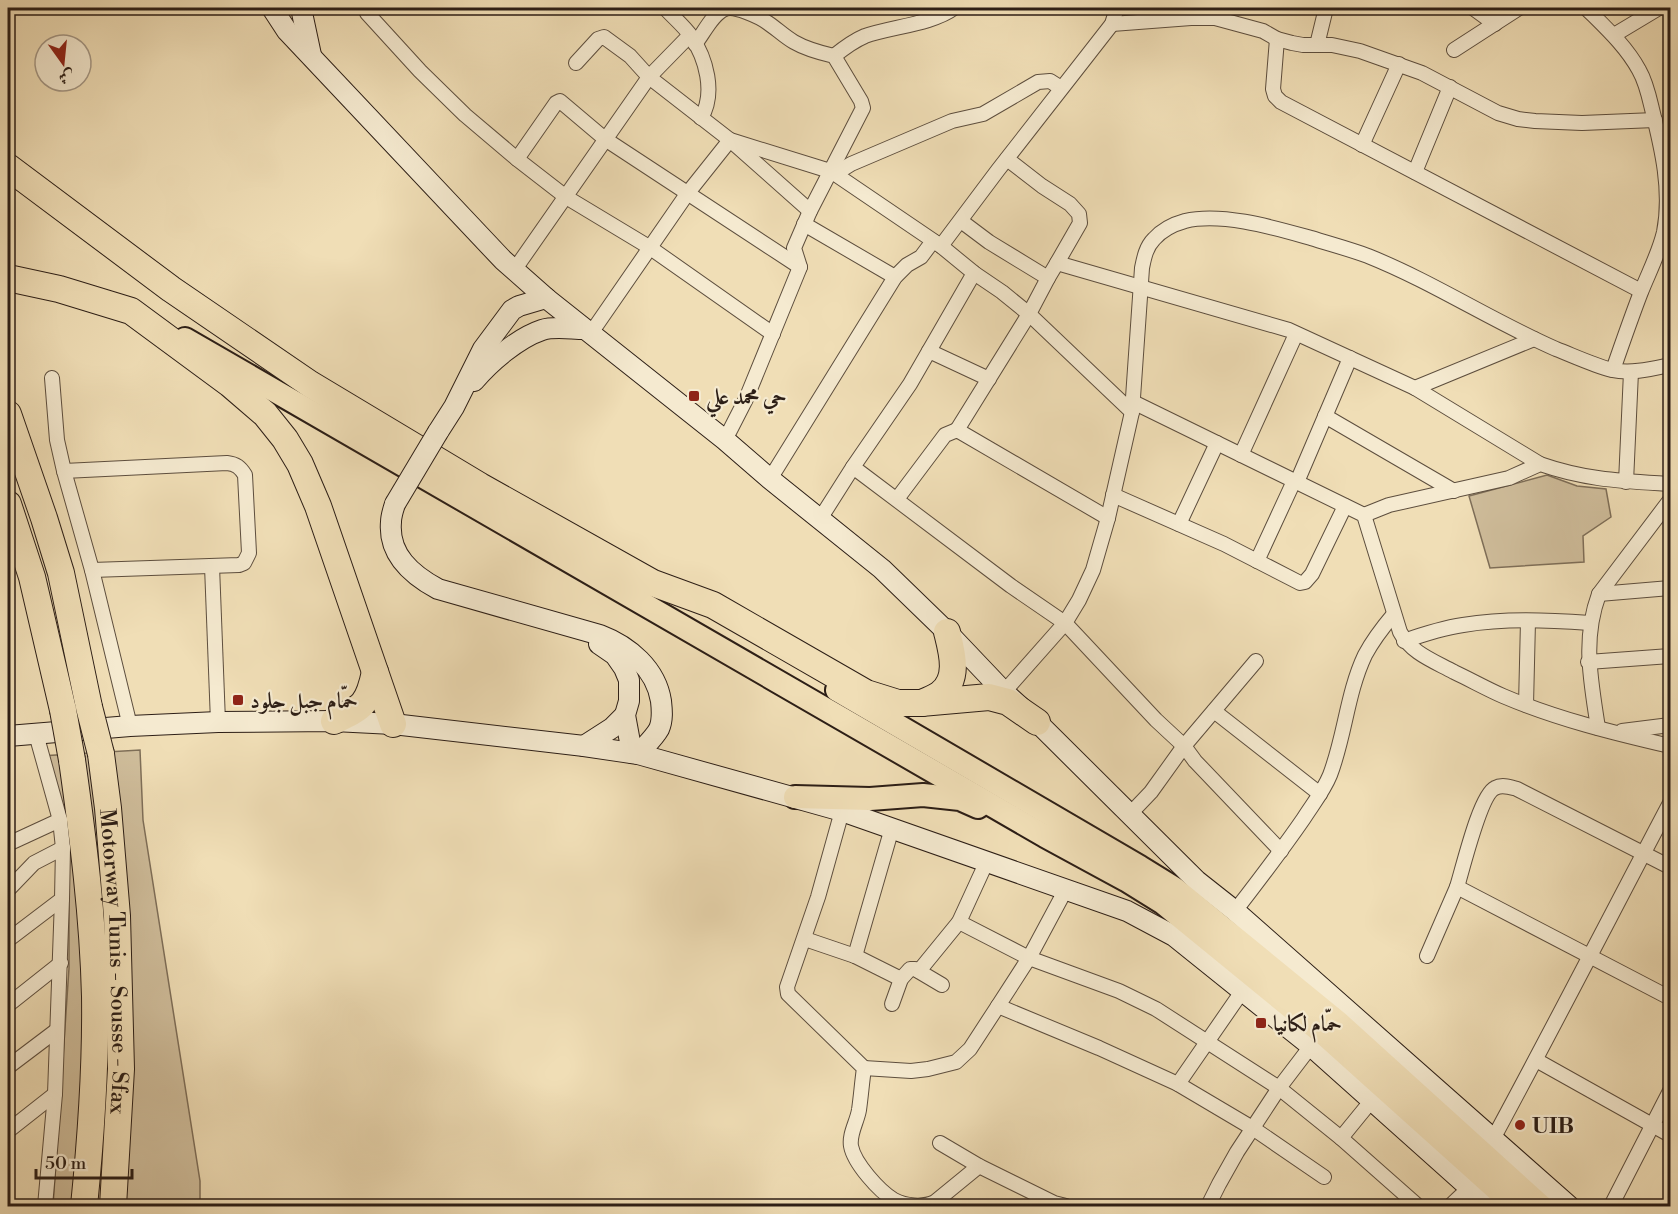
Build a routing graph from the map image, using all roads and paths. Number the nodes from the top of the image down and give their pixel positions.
1 (272, 8) edge
2 (301, 8) edge
3 (365, 8) edge
4 (665, 8) edge
5 (954, 8) edge
6 (1117, 8) edge
7 (1326, 8) edge
8 (1473, 8) edge
9 (1519, 8) edge
10 (1586, 8) edge
11 (1659, 8) edge
12 (1217, 13) edge
13 (1112, 24) junction
14 (1494, 24) junction
15 (1614, 35) junction
16 (1277, 39) junction
17 (693, 40) junction
18 (1317, 45) junction
19 (1454, 50) dead end
20 (834, 56) junction
21 (312, 57) junction
22 (576, 63) dead end
23 (1399, 64) junction
24 (649, 77) junction
25 (1450, 87) junction
26 (1061, 88) junction
27 (701, 118) junction
28 (1655, 120) junction
29 (605, 139) junction
30 (730, 140) junction
31 (1362, 145) junction
32 (517, 159) junction
33 (1006, 159) junction
34 (8, 167) edge
35 (833, 172) junction
36 (1415, 172) junction
37 (687, 194) junction
38 (566, 197) junction
39 (807, 217) junction
40 (961, 220) junction
41 (937, 244) junction
42 (649, 247) junction
43 (509, 264) junction
44 (1057, 264) junction
45 (800, 267) junction
46 (974, 273) junction
47 (8, 278) edge
48 (895, 278) junction
49 (1048, 278) junction
50 (1140, 288) junction
51 (1641, 291) junction
52 (547, 299) junction
53 (131, 311) junction
54 (1029, 314) junction
55 (501, 324) junction
56 (588, 331) junction
57 (1296, 333) junction
58 (773, 334) junction
59 (524, 338) junction
60 (1534, 339) junction
61 (929, 351) junction
62 (1350, 358) junction
63 (1671, 365) edge
64 (1613, 370) junction
65 (1631, 372) junction
66 (52, 378) dead end
67 (989, 379) junction
68 (1414, 388) junction
69 (454, 407) junction
70 (1133, 407) junction
71 (8, 414) edge
72 (1325, 416) junction
73 (957, 430) junction
74 (725, 440) junction
75 (1217, 443) junction
76 (1241, 455) junction
77 (1540, 464) junction
78 (853, 467) junction
79 (64, 471) junction
80 (770, 479) junction
81 (1295, 482) junction
82 (1626, 482) junction
83 (1671, 484) edge
84 (1454, 491) junction
85 (1113, 495) junction
86 (897, 499) junction
87 (1671, 500) edge
88 (8, 504) edge
89 (1345, 506) junction
90 (1364, 515) junction
91 (1665, 515) edge
92 (1108, 518) junction
93 (820, 519) junction
94 (1179, 524) junction
95 (1257, 561) junction
96 (212, 566) junction
97 (92, 570) junction
98 (653, 583) junction
99 (1671, 588) edge
100 (1599, 594) junction
101 (1394, 614) junction
102 (1528, 621) junction
103 (1065, 623) junction
104 (1590, 623) junction
105 (584, 631) junction
106 (947, 632) junction
107 (1404, 641) junction
108 (1671, 656) edge
109 (1256, 662) dead end
110 (1588, 662) junction
111 (375, 672) junction
112 (1004, 692) junction
113 (921, 703) junction
114 (1526, 705) junction
115 (1214, 711) junction
116 (625, 715) junction
117 (334, 721) junction
118 (218, 722) junction
119 (1037, 722) junction
120 (393, 724) junction
121 (1671, 725) edge
122 (130, 726) junction
123 (1605, 730) junction
124 (36, 734) junction
125 (8, 736) edge
126 (585, 746) junction
127 (1184, 746) junction
128 (1671, 746) edge
129 (635, 754) junction
130 (1320, 794) junction
131 (795, 797) junction
132 (1671, 803) edge
133 (842, 811) junction
134 (1130, 814) junction
135 (60, 819) junction
136 (892, 828) junction
137 (1046, 836) junction
138 (8, 844) edge
139 (63, 848) junction
140 (1281, 851) junction
141 (1644, 854) junction
142 (987, 861) junction
143 (1671, 867) edge
144 (1457, 887) junction
145 (1066, 890) junction
146 (8, 891) edge
147 (62, 899) junction
148 (1235, 911) junction
149 (959, 922) junction
150 (805, 939) junction
151 (8, 940) edge
152 (1589, 955) junction
153 (855, 956) junction
154 (1427, 956) dead end
155 (1029, 958) junction
156 (61, 963) junction
157 (919, 971) junction
158 (901, 979) junction
159 (942, 985) dead end
160 (1242, 990) junction
161 (1671, 998) edge
162 (892, 1004) dead end
163 (8, 1005) edge
164 (998, 1006) junction
165 (57, 1030) junction
166 (1207, 1042) junction
167 (1311, 1046) junction
168 (1536, 1060) junction
169 (1409, 1065) joint
170 (8, 1067) edge
171 (864, 1068) junction
172 (1178, 1084) junction
173 (1279, 1088) junction
174 (1671, 1091) edge
175 (55, 1094) junction
176 (1372, 1100) junction
177 (1652, 1125) junction
178 (1254, 1129) junction
179 (8, 1131) edge
180 (1671, 1135) edge
181 (1341, 1138) junction
182 (1482, 1141) junction
183 (940, 1143) dead end
184 (979, 1166) junction
185 (1324, 1177) dead end
186 (1469, 1188) junction
187 (1059, 1205) edge
188 (45, 1206) edge
189 (84, 1206) edge
190 (113, 1206) edge
191 (1208, 1206) edge
192 (1418, 1206) edge
193 (1450, 1206) edge
194 (1490, 1206) edge
195 (1515, 1206) edge
196 (1541, 1206) edge
197 (1569, 1206) edge
198 (1611, 1206) edge

1 - 21 main road
2 - 21 main road
3 - 32 street
4 - 17 street
5 - 20 street
6 - 13 street
7 - 18 street
8 - 14 street
9 - 14 street
10 - 15 street
11 - 15 street
12 - 13 street
12 - 16 street
13 - 26 street
14 - 19 street
15 - 28 street
16 - 18 street
16 - 31 street
17 - 20 street
17 - 24 street
17 - 27 street
18 - 23 street
20 - 35 street
21 - 43 main road
22 - 24 street
23 - 25 street
23 - 31 street
24 - 27 street
24 - 29 street
25 - 28 street
25 - 36 street
26 - 33 street
26 - 35 street
27 - 30 street
28 - 51 street
29 - 32 street
29 - 37 street
29 - 38 street
30 - 35 street
30 - 37 street
30 - 39 street
31 - 36 street
32 - 38 street
33 - 40 street
33 - 44 street
34 - 98 highway
35 - 39 street
35 - 41 street
36 - 51 street
37 - 42 street
37 - 45 street
38 - 42 street
38 - 43 street
39 - 45 street
39 - 48 street
40 - 41 street
40 - 49 street
41 - 46 street
41 - 48 street
42 - 56 street
42 - 58 street
43 - 52 main road
43 - 55 main road
44 - 49 street
44 - 50 street
45 - 58 street
46 - 54 street
46 - 61 street
47 - 53 highway
48 - 80 street
49 - 54 street
50 - 57 street
50 - 60 street
50 - 70 street
51 - 64 street
52 - 55 main road
52 - 56 main road
52 - 59 main road
53 - 111 highway
53 - 137 main road
54 - 67 street
54 - 70 street
55 - 69 main road
56 - 59 main road
56 - 74 main road
57 - 62 street
57 - 76 street
58 - 74 street
59 - 69 main road
60 - 64 street
60 - 68 street
61 - 67 street
61 - 78 street
62 - 68 street
62 - 72 street
63 - 65 street
64 - 65 street
65 - 82 street
66 - 79 street
67 - 73 street
68 - 77 street
69 - 105 main road, bridge
70 - 75 street
70 - 85 street
71 - 190 highway, Motorway Tunis - Sousse - Sfax, bridge
72 - 81 street
72 - 84 street
73 - 86 street
73 - 92 street
74 - 80 main road
75 - 76 street
75 - 94 street
76 - 81 street
77 - 82 street
77 - 84 street
78 - 86 street
78 - 93 street
79 - 96 street
79 - 97 street
80 - 93 main road
81 - 89 street
81 - 95 street
82 - 83 street
84 - 90 street
85 - 92 street
85 - 94 street
86 - 103 street
87 - 91 street
88 - 189 highway, bridge
89 - 90 street
89 - 95 street
90 - 101 street
91 - 100 street
92 - 103 street
93 - 106 main road
94 - 95 street
96 - 97 street
96 - 118 street
97 - 122 street
98 - 113 highway
98 - 182 main road
99 - 100 street
100 - 104 street
101 - 107 street
101 - 130 street
102 - 104 street
102 - 107 street
102 - 114 street
103 - 112 street
103 - 127 street
104 - 110 street
105 - 116 main road
105 - 129 main road
106 - 112 main road
106 - 113 highway
107 - 114 street
108 - 110 street
109 - 115 street
110 - 123 street
111 - 117 highway
111 - 120 highway
112 - 119 main road
113 - 119 highway
114 - 123 street
115 - 127 street
115 - 130 street
116 - 126 main road
116 - 129 main road
117 - 118 main road
117 - 120 main road
118 - 122 main road
119 - 134 main road
120 - 126 main road
121 - 123 street
122 - 124 main road
123 - 128 street
124 - 125 main road
124 - 135 street
126 - 129 main road
127 - 134 street
127 - 140 street
129 - 131 main road
130 - 140 street
131 - 133 main road
131 - 137 main road
132 - 141 street
133 - 136 main road
133 - 150 street
134 - 148 main road
135 - 138 street
135 - 139 street
136 - 142 main road
136 - 153 street
137 - 195 main road
139 - 146 street
139 - 147 street
140 - 148 street
141 - 143 street
141 - 144 street
141 - 152 street
142 - 145 main road
142 - 149 street
144 - 152 street
144 - 154 street
145 - 155 street
145 - 160 main road
147 - 151 street
147 - 156 street
148 - 169 main road
149 - 155 street
149 - 157 street
150 - 153 street
150 - 171 street
152 - 161 street
152 - 168 street
153 - 158 street
155 - 164 street
155 - 166 street
156 - 163 street
156 - 165 street
157 - 158 street
157 - 159 street
158 - 162 street
160 - 166 street
160 - 167 main road
164 - 171 street
164 - 172 street
165 - 170 street
165 - 175 street
166 - 172 street
166 - 173 street
167 - 173 street
167 - 176 main road
168 - 177 street
168 - 182 street
169 - 182 main road
171 - 184 street
172 - 178 street
173 - 178 street
173 - 181 street
174 - 177 street
175 - 179 street
175 - 188 street
176 - 181 street
176 - 186 main road
177 - 180 street
177 - 198 street
178 - 185 street
178 - 191 street
181 - 192 street
182 - 196 main road
182 - 197 main road
183 - 184 street
184 - 187 street
186 - 193 street
186 - 194 main road

